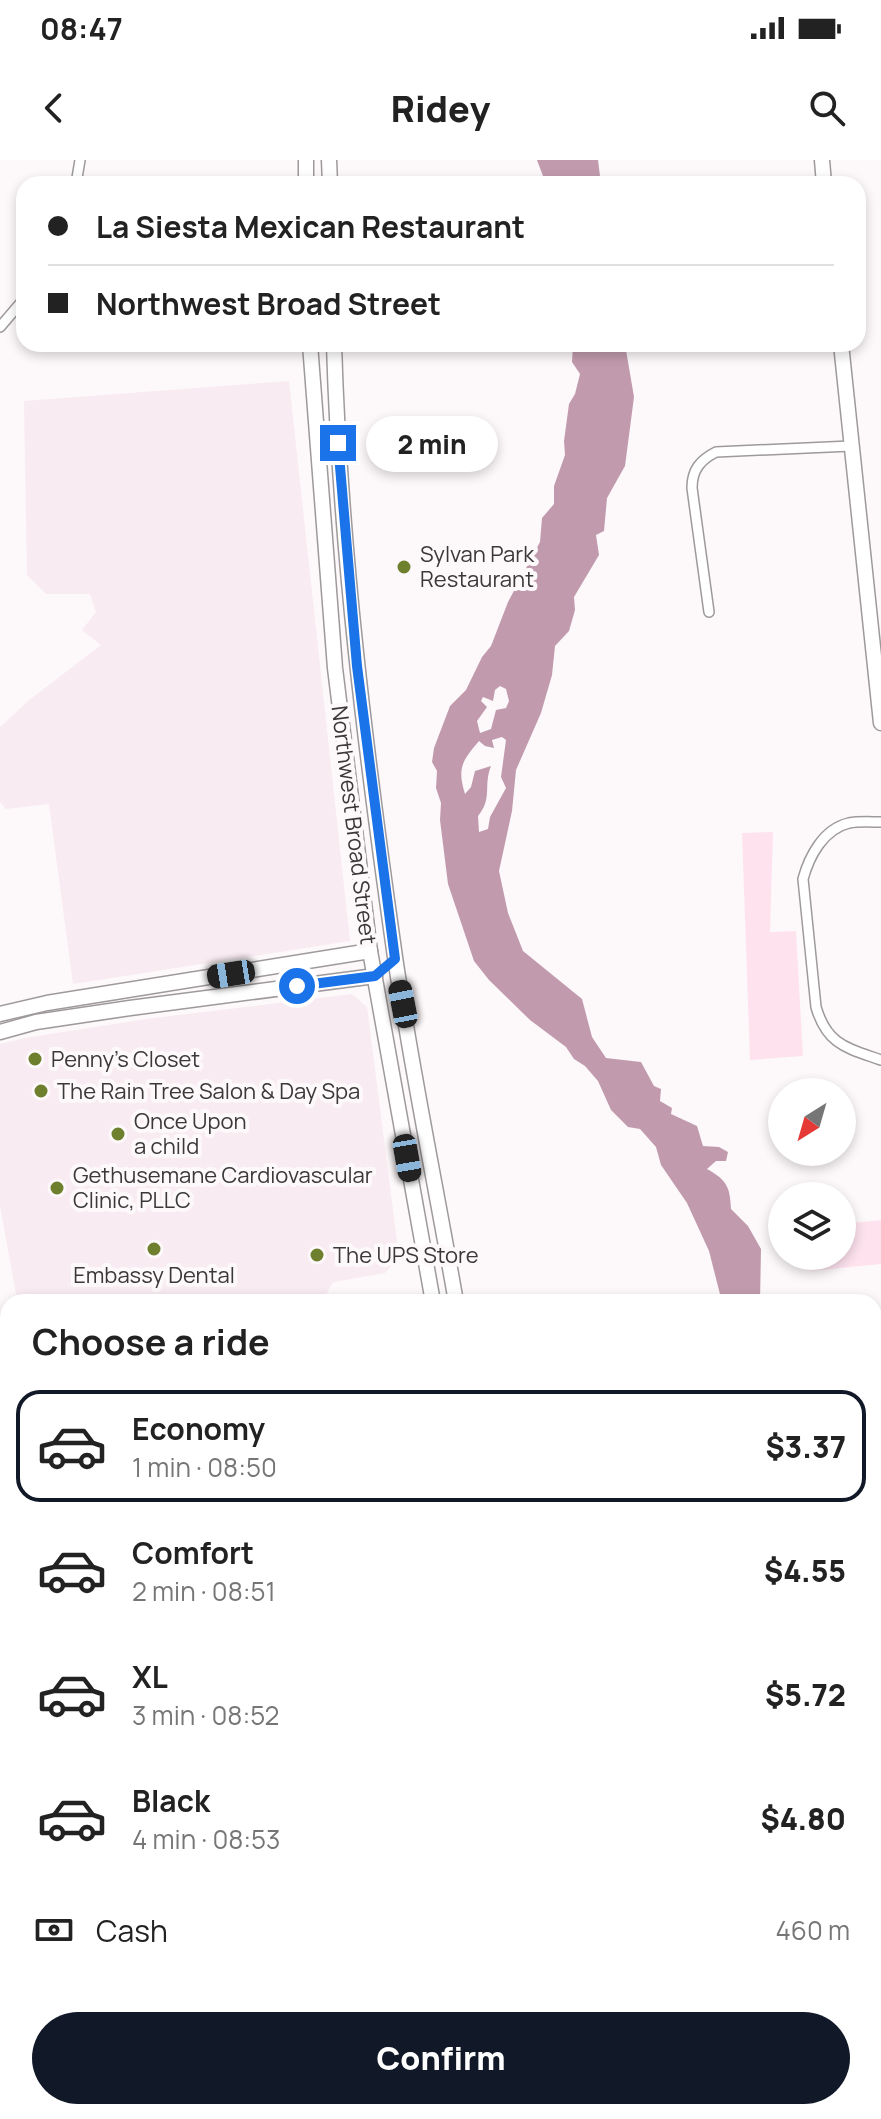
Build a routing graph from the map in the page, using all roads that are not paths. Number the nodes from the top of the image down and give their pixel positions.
1 (16, 308) edge
2 (0, 327) edge
3 (310, 352) edge
4 (334, 352) edge
5 (842, 352) edge
6 (851, 446) junction
7 (340, 489) junction
8 (319, 492) junction
9 (709, 612) dead end
10 (357, 666) junction
11 (335, 668) junction
12 (881, 723) edge
13 (881, 822) edge
14 (370, 951) junction
15 (395, 959) junction
16 (375, 976) junction
17 (0, 1014) edge
18 (0, 1032) edge
19 (881, 1060) edge
20 (440, 1213) junction
21 (418, 1216) junction
22 (432, 1294) edge
23 (455, 1294) edge

1 - 2 street
3 - 8 main road, Northwest Broad Street
4 - 7 main road, Northwest Broad Street
5 - 6 main road
6 - 9 street
6 - 12 main road
7 - 8 main road
7 - 10 main road, Northwest Broad Street
8 - 11 main road, Northwest Broad Street
10 - 11 main road
10 - 15 main road, Northwest Broad Street
11 - 14 main road, Northwest Broad Street
13 - 19 street
14 - 15 main road
14 - 16 main road, Northwest Broad Street
14 - 17 main road
15 - 16 main road
15 - 20 main road, Northwest Broad Street
16 - 18 main road
16 - 21 main road, Northwest Broad Street
20 - 21 main road
20 - 23 main road, Northwest Broad Street
21 - 22 main road, Northwest Broad Street

